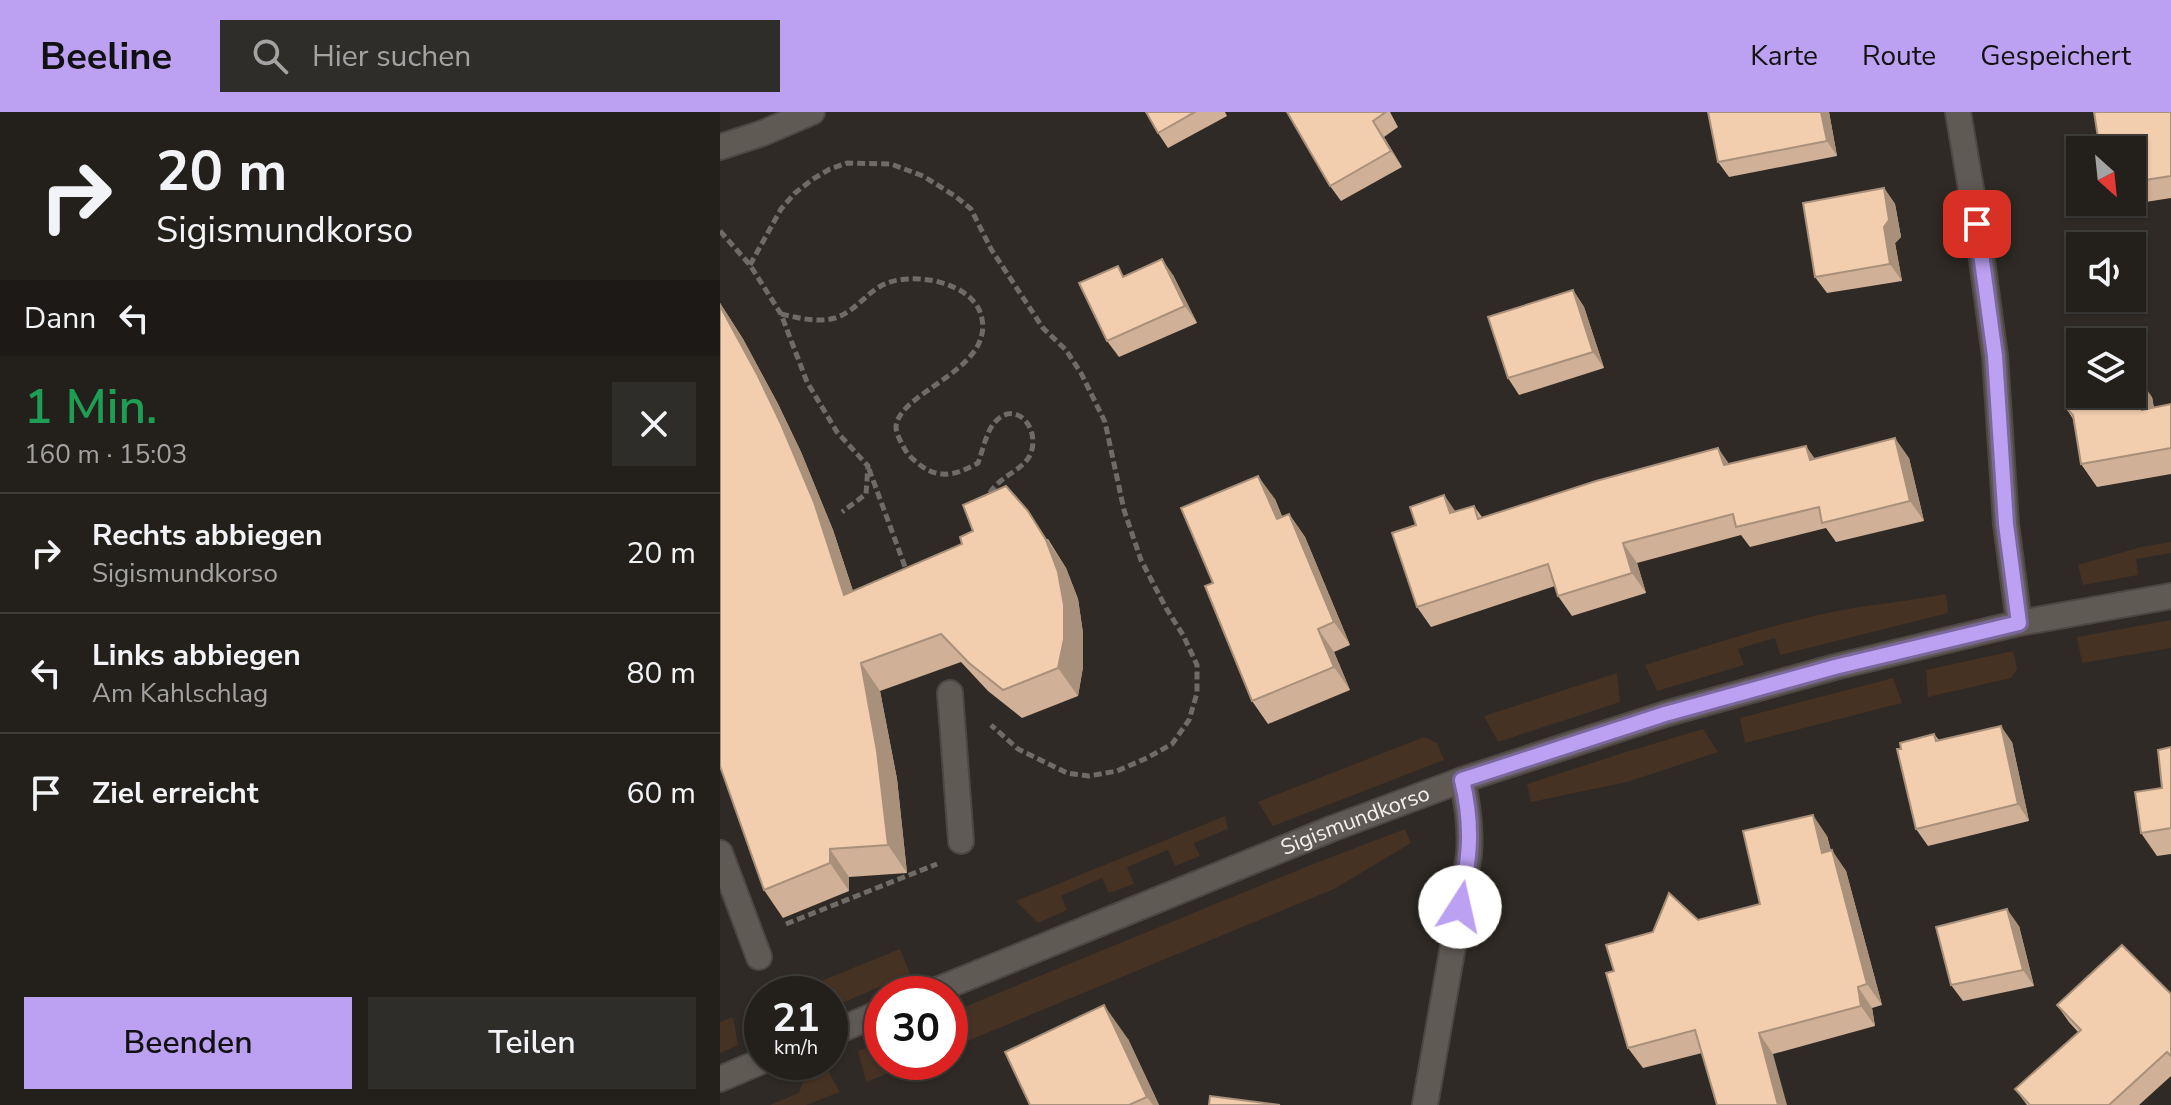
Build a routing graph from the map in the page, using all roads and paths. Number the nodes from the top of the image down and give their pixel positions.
1 (812, 112) edge
2 (1958, 112) edge
3 (720, 147) edge
4 (720, 231) edge
5 (750, 265) junction
6 (781, 314) junction
7 (868, 466) junction
8 (989, 509) edge
9 (842, 512) dead end
10 (909, 579) edge
11 (2171, 596) edge
12 (2019, 623) junction
13 (950, 693) joint
14 (1462, 780) junction
15 (961, 841) joint
16 (720, 853) edge
17 (778, 927) dead end
18 (759, 957) dead end
19 (968, 977) edge
20 (744, 1069) edge
21 (720, 1079) edge
22 (1425, 1105) edge

1 - 3 street
2 - 12 street
4 - 5 path
5 - 6 path
5 - 13 path
6 - 7 path
6 - 8 path
7 - 9 path
7 - 10 path
11 - 12 street, Sigismundkorso
12 - 14 street, Sigismundkorso
13 - 15 street
14 - 19 street, Sigismundkorso
14 - 22 street
15 - 17 path
16 - 18 street
20 - 21 street

